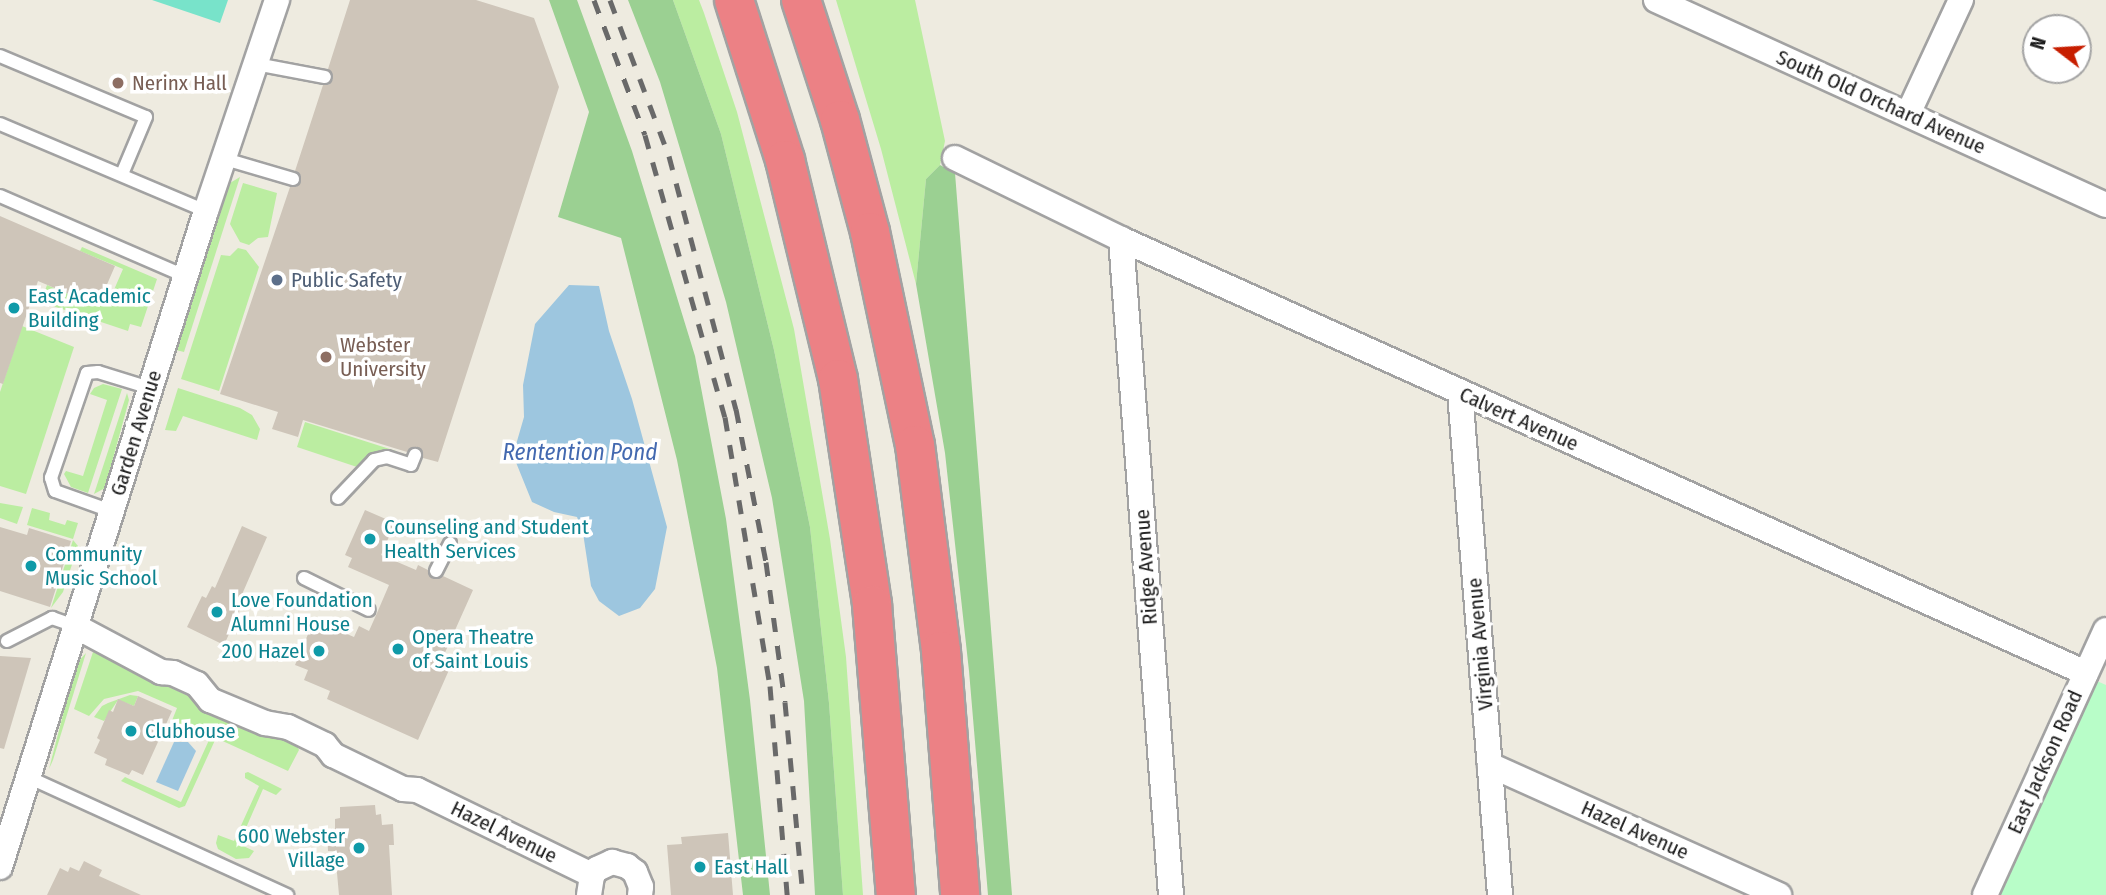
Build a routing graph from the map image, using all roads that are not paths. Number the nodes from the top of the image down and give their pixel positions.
1 (277, 0) edge
2 (734, 0) edge
3 (801, 0) edge
4 (1656, 0) edge
5 (1961, 0) edge
6 (0, 56) edge
7 (256, 64) junction
8 (325, 77) dead end
9 (1908, 114) junction
10 (0, 124) edge
11 (955, 158) dead end
12 (225, 159) junction
13 (122, 174) junction
14 (293, 179) dead end
15 (0, 195) edge
16 (2106, 205) edge
17 (206, 211) junction
18 (1121, 239) junction
19 (185, 276) junction
20 (150, 388) junction
21 (1460, 392) junction
22 (415, 455) dead end
23 (338, 498) dead end
24 (111, 511) junction
25 (450, 543) dead end
26 (436, 571) dead end
27 (304, 578) dead end
28 (369, 610) dead end
29 (2106, 630) edge
30 (86, 631) junction
31 (7, 641) dead end
32 (2086, 673) junction
33 (1490, 765) junction
34 (28, 777) junction
35 (0, 867) edge
36 (591, 885) edge
37 (286, 895) edge
38 (640, 895) edge
39 (896, 895) edge
40 (960, 895) edge
41 (1171, 895) edge
42 (1500, 895) edge
43 (1779, 895) edge
44 (1985, 895) edge

1 - 7 street, Garden Avenue
2 - 39 highway
3 - 40 highway
4 - 9 street, South Old Orchard Avenue
5 - 9 street
6 - 13 lane
7 - 8 lane
7 - 12 street, Garden Avenue
9 - 16 street, South Old Orchard Avenue
10 - 13 lane
11 - 18 street, Calvert Avenue
12 - 14 lane
12 - 17 street, Garden Avenue
13 - 17 lane
15 - 19 lane
17 - 19 street, Garden Avenue
18 - 21 street, Calvert Avenue
18 - 41 street, Ridge Avenue
19 - 20 street, Garden Avenue
20 - 24 street, Garden Avenue
20 - 24 lane
21 - 32 street, Calvert Avenue
21 - 33 street, Virginia Avenue
22 - 23 lane
24 - 30 street, Garden Avenue
25 - 26 lane
27 - 28 lane
29 - 32 street, East Jackson Road
30 - 31 lane
30 - 34 street, Garden Avenue
30 - 36 street, Hazel Avenue
32 - 44 street, East Jackson Road
33 - 42 street, Virginia Avenue
33 - 43 street, Hazel Avenue
34 - 35 street, Garden Avenue
34 - 37 lane
36 - 38 street, Hazel Avenue

